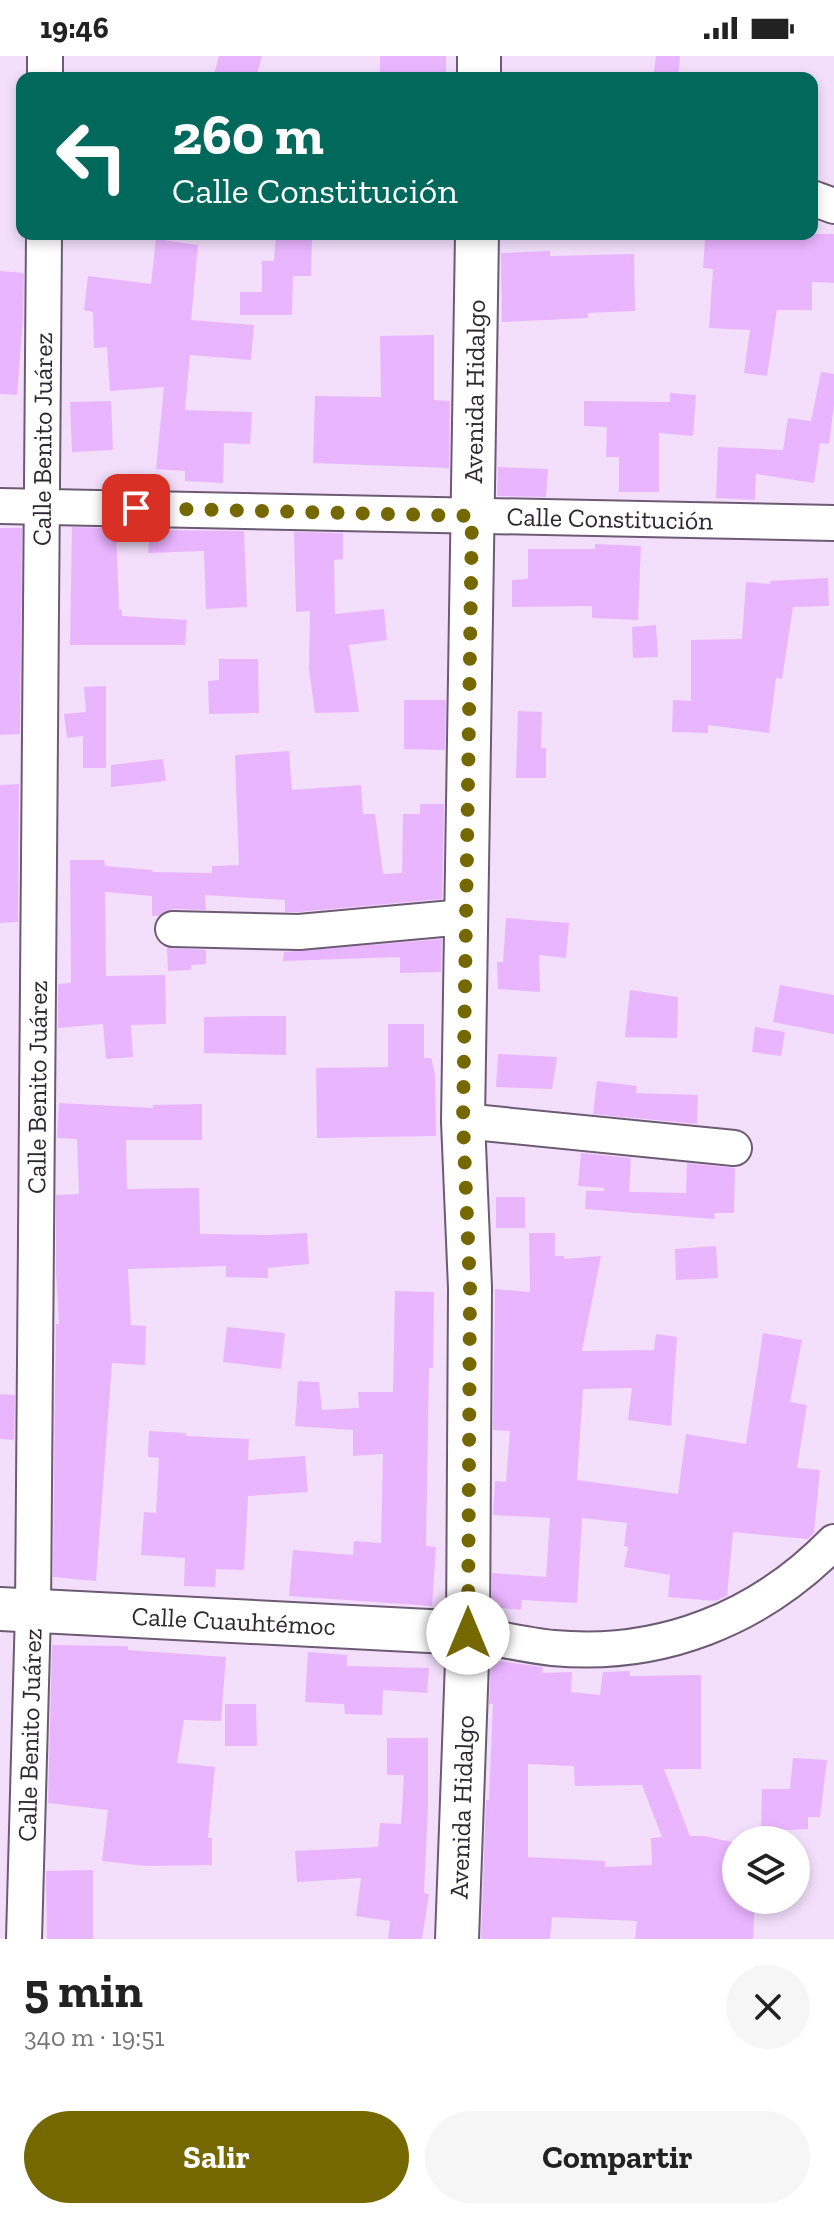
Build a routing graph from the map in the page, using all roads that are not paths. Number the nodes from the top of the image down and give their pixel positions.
1 (44, 240) edge
2 (477, 240) edge
3 (0, 506) edge
4 (44, 506) junction
5 (472, 516) junction
6 (834, 523) edge
7 (464, 917) junction
8 (173, 929) dead end
9 (463, 1121) junction
10 (734, 1148) dead end
11 (834, 1542) edge
12 (16, 1610) edge
13 (468, 1633) junction
14 (24, 1939) edge
15 (457, 1939) edge

1 - 4 street, Calle Benito Juárez
2 - 5 street, Avenida Hidalgo
3 - 4 street, Calle Constitución
4 - 5 street, Calle Constitución
4 - 12 street, Calle Benito Juárez
5 - 6 street, Calle Constitución
5 - 7 street, Avenida Hidalgo
7 - 8 street
7 - 9 street, Avenida Hidalgo
9 - 10 street
9 - 13 street, Avenida Hidalgo
11 - 13 street
12 - 13 street, Calle Cuauhtémoc
12 - 14 street, Calle Benito Juárez
13 - 15 street, Avenida Hidalgo

